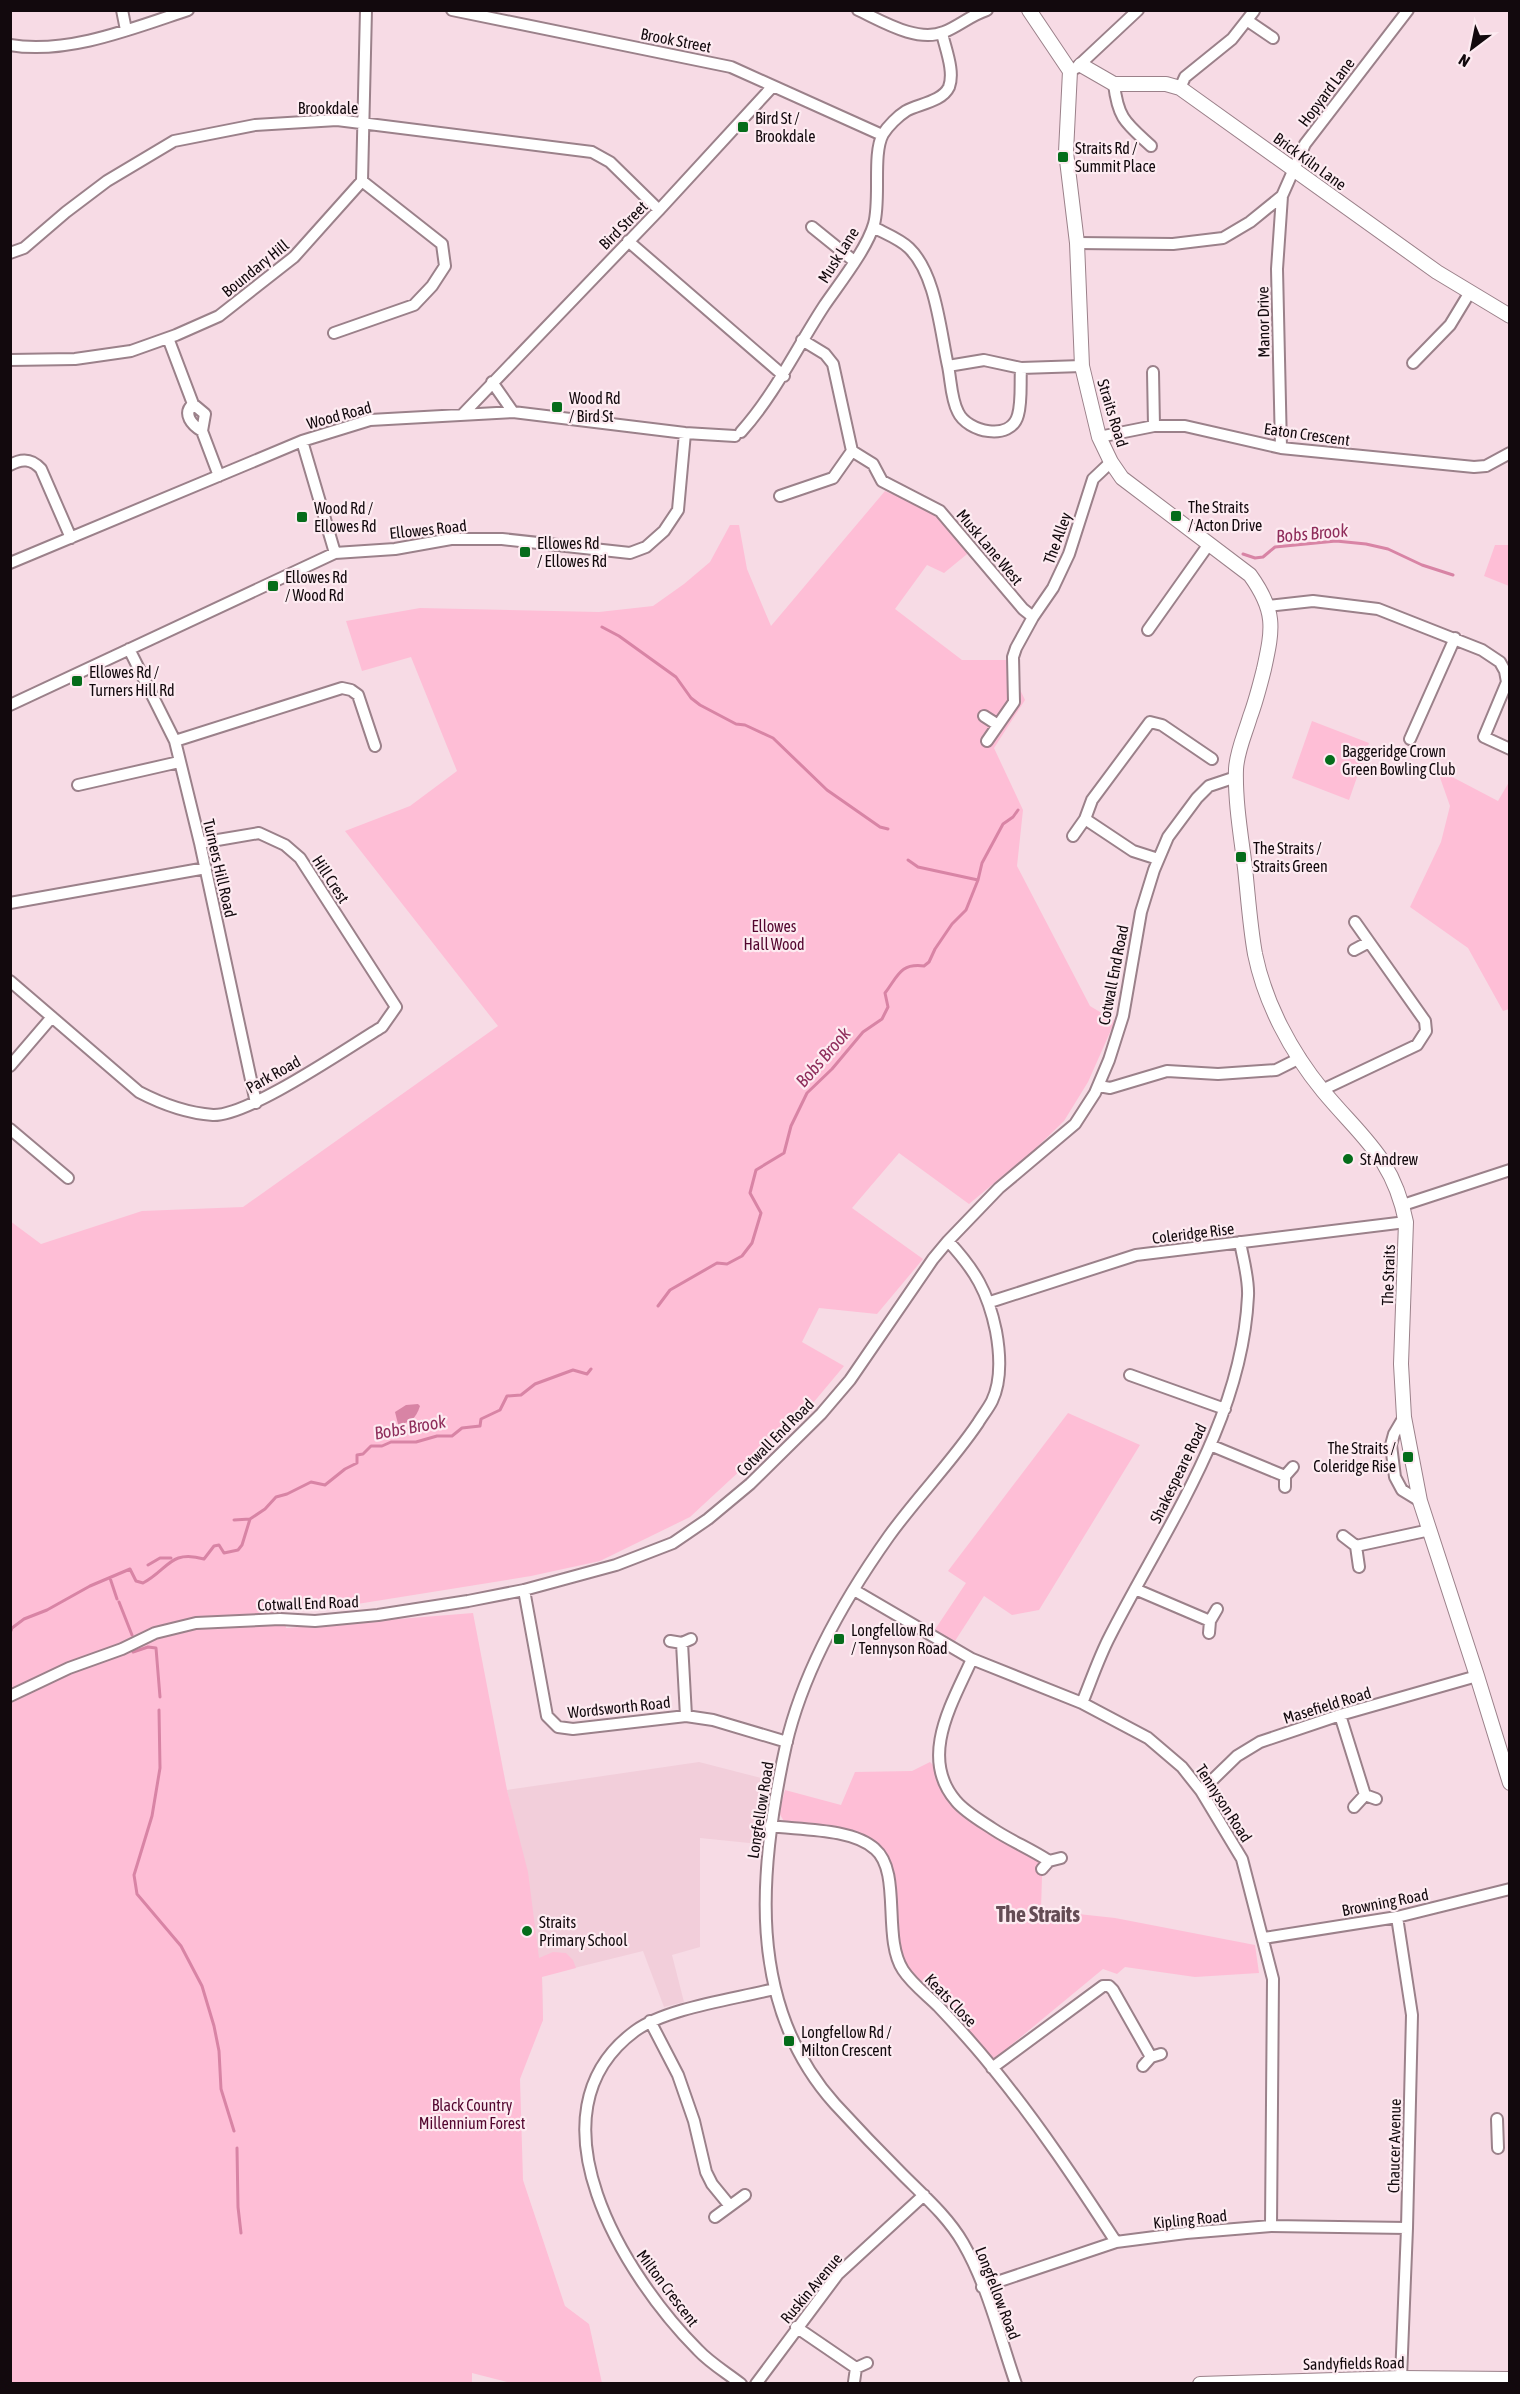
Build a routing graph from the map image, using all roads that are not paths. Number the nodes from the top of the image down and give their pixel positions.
1 (122, 10) edge
2 (188, 10) edge
3 (366, 10) edge
4 (452, 10) edge
5 (858, 10) edge
6 (987, 10) edge
7 (1029, 10) edge
8 (1138, 10) edge
9 (1408, 10) edge
10 (1251, 16) edge
11 (126, 30) junction
12 (942, 33) junction
13 (1273, 38) dead end
14 (10, 45) edge
15 (1076, 68) junction
16 (1114, 84) junction
17 (773, 86) junction
18 (1180, 88) junction
19 (365, 123) junction
20 (882, 135) junction
21 (1151, 146) dead end
22 (1294, 170) junction
23 (362, 181) junction
24 (1282, 196) junction
25 (659, 210) junction
26 (812, 227) dead end
27 (873, 227) junction
28 (628, 241) junction
29 (1077, 243) junction
30 (10, 253) edge
31 (854, 261) junction
32 (1470, 292) junction
33 (1509, 316) edge
34 (334, 333) dead end
35 (168, 338) junction
36 (802, 340) junction
37 (10, 360) edge
38 (1413, 363) dead end
39 (948, 366) junction
40 (1082, 366) junction
41 (1021, 368) junction
42 (1153, 372) dead end
43 (784, 376) junction
44 (492, 382) junction
45 (513, 412) junction
46 (463, 414) junction
47 (1154, 426) junction
48 (685, 433) junction
49 (738, 434) joint
50 (1099, 437) junction
51 (302, 441) junction
52 (1281, 448) junction
53 (852, 451) junction
54 (1509, 453) edge
55 (1111, 462) junction
56 (10, 465) edge
57 (219, 476) junction
58 (780, 496) dead end
59 (71, 538) junction
60 (1209, 544) junction
61 (335, 553) junction
62 (10, 563) edge
63 (1268, 606) junction
64 (1033, 617) junction
65 (1148, 630) dead end
66 (1455, 638) junction
67 (129, 649) junction
68 (10, 705) edge
69 (984, 716) dead end
70 (998, 725) junction
71 (1410, 739) dead end
72 (175, 741) junction
73 (987, 741) dead end
74 (375, 746) dead end
75 (1509, 749) edge
76 (1212, 759) dead end
77 (179, 762) junction
78 (1236, 777) junction
79 (78, 785) dead end
80 (1236, 797) joint
81 (1086, 819) junction
82 (1073, 836) dead end
83 (200, 843) junction
84 (1158, 859) junction
85 (206, 868) junction
86 (10, 903) edge
87 (1355, 922) dead end
88 (1369, 942) junction
89 (1354, 950) dead end
90 (10, 981) edge
91 (396, 1007) joint
92 (52, 1017) junction
93 (1300, 1058) junction
94 (10, 1066) edge
95 (1099, 1086) junction
96 (1322, 1090) junction
97 (256, 1102) junction
98 (10, 1129) edge
99 (1509, 1170) edge
100 (68, 1178) dead end
101 (1403, 1205) junction
102 (1406, 1222) junction
103 (948, 1241) junction
104 (1240, 1242) junction
105 (990, 1302) junction
106 (1130, 1375) dead end
107 (1225, 1409) junction
108 (1404, 1417) junction
109 (1210, 1445) junction
110 (1293, 1467) dead end
111 (1420, 1501) junction
112 (1430, 1530) junction
113 (1343, 1536) dead end
114 (1356, 1546) junction
115 (1359, 1567) dead end
116 (1135, 1588) junction
117 (524, 1590) junction
118 (854, 1590) junction
119 (1217, 1609) dead end
120 (1210, 1621) junction
121 (1209, 1633) dead end
122 (681, 1641) dead end
123 (972, 1659) junction
124 (1478, 1676) junction
125 (10, 1696) edge
126 (1082, 1703) junction
127 (1340, 1715) junction
128 (686, 1716) junction
129 (787, 1742) junction
130 (1509, 1784) edge
131 (1201, 1791) junction
132 (1365, 1795) junction
133 (1376, 1799) dead end
134 (1354, 1807) dead end
135 (770, 1826) junction
136 (1061, 1858) dead end
137 (1509, 1889) edge
138 (1398, 1917) junction
139 (1264, 1938) junction
140 (774, 1989) junction
141 (650, 2021) junction
142 (1143, 2066) dead end
143 (993, 2068) junction
144 (1497, 2119) dead end
145 (1504, 2134) edge
146 (1498, 2148) dead end
147 (924, 2195) junction
148 (745, 2196) dead end
149 (730, 2206) junction
150 (716, 2217) dead end
151 (1271, 2226) junction
152 (1407, 2228) junction
153 (1116, 2242) junction
154 (982, 2288) junction
155 (796, 2327) junction
156 (867, 2363) dead end
157 (856, 2368) junction
158 (1401, 2378) junction
159 (1509, 2379) edge
160 (854, 2382) dead end
161 (741, 2384) edge
162 (756, 2384) edge
163 (1016, 2384) edge
164 (1200, 2384) edge

1 - 11 street
2 - 11 street
3 - 19 street
4 - 17 street, Brook Street
5 - 12 street
6 - 12 street
7 - 15 street
8 - 15 street
9 - 22 street, Hopyard Lane
10 - 13 street
10 - 18 street
11 - 14 street
12 - 20 street
15 - 16 street, Brick Kiln Lane
15 - 29 street, Straits Road
16 - 18 street, Brick Kiln Lane
16 - 21 street
17 - 20 street, Brook Street
17 - 25 street, Bird Street
18 - 22 street, Brick Kiln Lane
19 - 23 street
19 - 25 street, Brookdale
19 - 30 street, Brookdale
20 - 27 street, Musk Lane
22 - 24 street, Hopyard Lane
22 - 32 street, Brick Kiln Lane
23 - 34 street
23 - 35 street, Boundary Hill
24 - 29 street, Hopyard Lane
24 - 52 street, Manor Drive
25 - 28 street, Bird Street
26 - 31 street
27 - 31 street, Musk Lane
27 - 39 street
28 - 43 street
28 - 44 street, Bird Street
29 - 40 street, Straits Road
31 - 36 street, Musk Lane
32 - 33 street, Brick Kiln Lane
32 - 38 street
35 - 37 street, Boundary Hill
35 - 57 street
36 - 43 street, Musk Lane
36 - 53 street
39 - 41 street
39 - 41 street
40 - 41 street
40 - 50 street, Straits Road
42 - 47 street
43 - 49 street, Musk Lane
44 - 45 street
44 - 46 street, Bird Street
45 - 46 street, Wood Road
45 - 48 street, Wood Road
46 - 51 street, Wood Road
47 - 50 street, Eaton Crescent
47 - 52 street, Eaton Crescent
48 - 49 street, Wood Road
48 - 61 street, Ellowes Road
50 - 55 street, Straits Road
51 - 57 street, Wood Road
51 - 61 street
52 - 54 street, Eaton Crescent
53 - 58 street
53 - 64 street, Musk Lane West
55 - 60 street, Straits Road
55 - 64 street, The Alley
56 - 59 street
57 - 59 street, Wood Road
59 - 62 street, Wood Road
60 - 63 street, Straits Road
60 - 65 street
61 - 67 street, Ellowes Road
63 - 66 street
63 - 78 street, Straits Road
64 - 70 street, The Alley
66 - 71 street
66 - 75 street
67 - 68 street, Ellowes Road
67 - 72 street, Turners Hill Road
69 - 70 street
70 - 73 street, The Alley
72 - 74 street
72 - 77 street, Turners Hill Road
76 - 81 street
77 - 79 street
77 - 83 street, Turners Hill Road
78 - 80 street, Straits Road
78 - 84 street, Cotwall End Road
80 - 93 street, The Straits
81 - 82 street
81 - 84 street
83 - 85 street, Turners Hill Road
83 - 91 street, Hill Crest
84 - 95 street, Cotwall End Road
85 - 86 street
85 - 97 street, Turners Hill Road
87 - 88 street
88 - 89 street
88 - 96 street
90 - 92 street, Park Road
91 - 97 street, Park Road
92 - 94 street
92 - 97 street, Park Road
93 - 95 street
93 - 96 street, The Straits
95 - 103 street, Cotwall End Road
96 - 101 street, The Straits
98 - 100 street
99 - 101 street
101 - 102 street, The Straits
102 - 104 street, Coleridge Rise
102 - 108 street, The Straits
103 - 105 street, Longfellow Road
103 - 117 street, Cotwall End Road
104 - 105 street, Coleridge Rise
104 - 107 street, Shakespeare Road
105 - 118 street, Longfellow Road
106 - 107 street
107 - 109 street, Shakespeare Road
108 - 111 street, The Straits
108 - 111 street
109 - 110 street
109 - 116 street, Shakespeare Road
111 - 112 street, The Straits
112 - 114 street
112 - 124 street, The Straits
113 - 114 street
114 - 115 street
116 - 120 street
116 - 126 street, Shakespeare Road
117 - 125 street, Cotwall End Road
117 - 128 street, Wordsworth Road
118 - 123 street, Tennyson Road
118 - 129 street, Longfellow Road
119 - 120 street
120 - 121 street
122 - 128 street
123 - 126 street, Tennyson Road
123 - 136 street
124 - 127 street, Masefield Road
124 - 130 street, The Straits
126 - 131 street, Tennyson Road
127 - 131 street, Masefield Road
127 - 132 street
128 - 129 street, Wordsworth Road
129 - 135 street, Longfellow Road
131 - 139 street, Tennyson Road
132 - 133 street
132 - 134 street
135 - 140 street, Longfellow Road
135 - 143 street, Keats Close
137 - 138 street, Browning Road
138 - 139 street, Browning Road
138 - 152 street, Chaucer Avenue
139 - 151 street, Tennyson Road
140 - 141 street, Milton Crescent
140 - 147 street, Longfellow Road
141 - 149 street
141 - 161 street, Milton Crescent
142 - 143 street
143 - 153 street, Keats Close
144 - 145 street
145 - 146 street
147 - 154 street, Longfellow Road
147 - 155 street, Ruskin Avenue
148 - 149 street
149 - 150 street
151 - 152 street, Kipling Road
151 - 153 street, Kipling Road
152 - 158 street, Chaucer Avenue
153 - 154 street, Kipling Road
154 - 163 street, Longfellow Road
155 - 157 street
155 - 162 street, Ruskin Avenue
156 - 157 street
157 - 160 street
158 - 159 street, Sandyfields Road
158 - 164 street, Sandyfields Road

